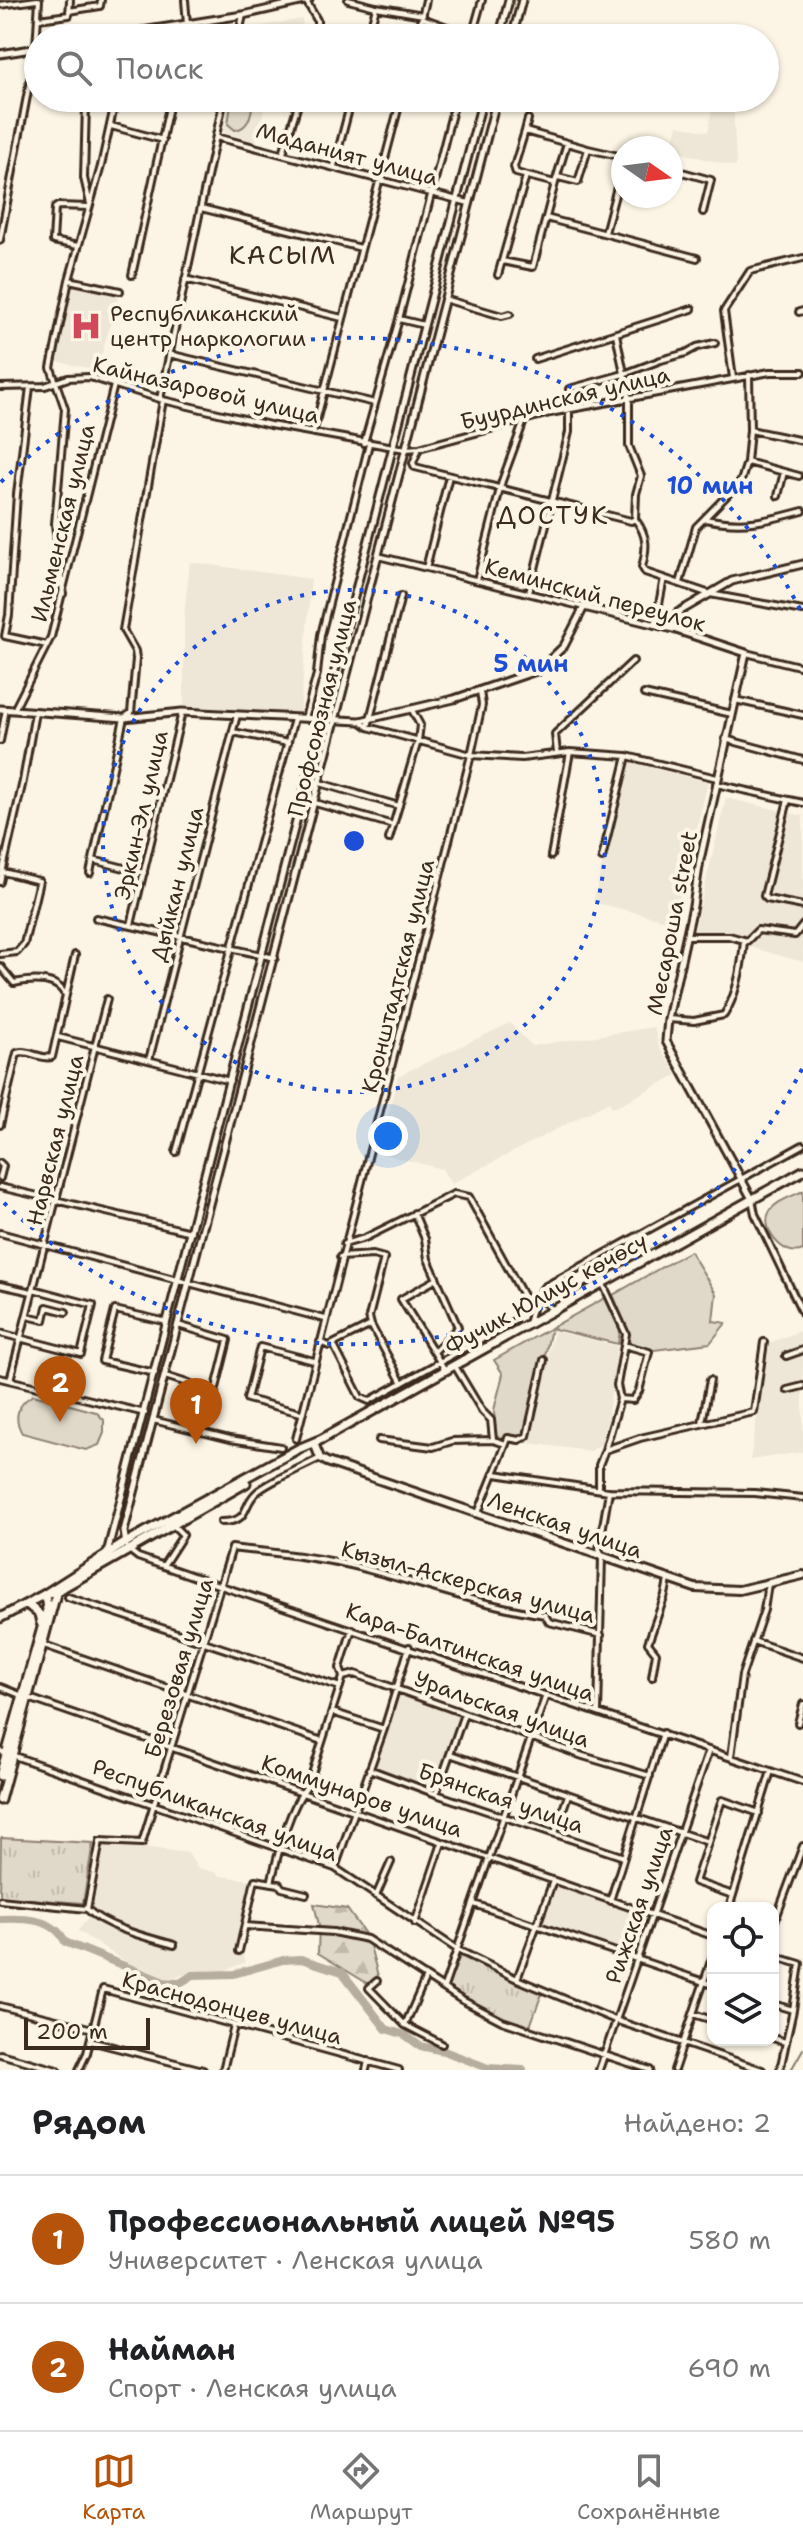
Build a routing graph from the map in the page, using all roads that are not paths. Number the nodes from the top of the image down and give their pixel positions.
1 (38, 0) edge
2 (70, 0) edge
3 (101, 0) edge
4 (185, 0) edge
5 (348, 0) edge
6 (426, 0) edge
7 (482, 0) edge
8 (509, 0) edge
9 (522, 0) edge
10 (308, 1) edge
11 (3, 3) edge
12 (376, 7) junction
13 (69, 11) junction
14 (243, 15) junction
15 (423, 17) junction
16 (38, 19) junction
17 (38, 24) edge
18 (187, 24) joint
19 (241, 24) edge
20 (317, 24) edge
21 (372, 24) edge
22 (421, 24) edge
23 (440, 24) edge
24 (476, 24) edge
25 (503, 24) edge
26 (516, 24) edge
27 (24, 50) edge
28 (0, 54) edge
29 (25, 112) edge
30 (86, 112) edge
31 (113, 112) edge
32 (168, 112) edge
33 (221, 112) edge
34 (296, 112) edge
35 (348, 112) edge
36 (397, 112) edge
37 (452, 112) edge
38 (479, 112) edge
39 (493, 112) edge
40 (528, 119) dead end
41 (110, 126) junction
42 (525, 131) junction
43 (215, 137) junction
44 (163, 140) junction
45 (567, 143) junction
46 (588, 149) junction
47 (283, 153) junction
48 (611, 154) edge
49 (334, 166) junction
50 (683, 172) edge
51 (526, 176) junction
52 (558, 177) junction
53 (379, 179) junction
54 (555, 183) junction
55 (431, 193) junction
56 (457, 200) junction
57 (469, 203) junction
58 (90, 206) junction
59 (200, 208) junction
60 (612, 208) edge
61 (703, 212) dead end
62 (546, 218) junction
63 (605, 233) junction
64 (0, 240) edge
65 (78, 246) junction
66 (361, 248) junction
67 (697, 258) dead end
68 (803, 258) edge
69 (502, 261) junction
70 (132, 275) dead end
71 (498, 275) dead end
72 (185, 279) junction
73 (69, 280) junction
74 (120, 291) dead end
75 (444, 299) junction
76 (692, 309) dead end
77 (510, 314) dead end
78 (342, 319) junction
79 (399, 319) junction
80 (424, 326) junction
81 (616, 334) junction
82 (715, 343) dead end
83 (169, 354) junction
84 (535, 359) dead end
85 (803, 372) edge
86 (624, 374) junction
87 (749, 375) junction
88 (733, 378) junction
89 (57, 382) junction
90 (114, 385) junction
91 (0, 387) edge
92 (30, 387) junction
93 (569, 389) dead end
94 (324, 391) junction
95 (629, 398) junction
96 (161, 399) junction
97 (375, 403) junction
98 (569, 410) junction
99 (524, 420) junction
100 (750, 430) junction
101 (313, 433) junction
102 (803, 441) edge
103 (367, 444) junction
104 (392, 448) junction
105 (419, 448) junction
106 (405, 449) junction
107 (747, 462) junction
108 (784, 472) junction
109 (449, 476) junction
110 (799, 476) dead end
111 (500, 488) junction
112 (778, 496) dead end
113 (552, 501) junction
114 (803, 511) edge
115 (635, 519) junction
116 (705, 519) junction
117 (378, 556) junction
118 (803, 564) edge
119 (426, 568) junction
120 (664, 578) junction
121 (477, 580) junction
122 (680, 583) junction
123 (529, 593) junction
124 (63, 594) junction
125 (710, 594) junction
126 (401, 596) dead end
127 (584, 607) junction
128 (803, 611) edge
129 (655, 625) junction
130 (673, 629) junction
131 (49, 645) junction
132 (746, 653) junction
133 (633, 661) dead end
134 (803, 667) edge
135 (480, 691) junction
136 (644, 694) dead end
137 (735, 700) junction
138 (411, 707) junction
139 (3, 709) edge
140 (14, 710) junction
141 (35, 712) junction
142 (182, 712) junction
143 (732, 714) junction
144 (237, 715) junction
145 (803, 715) edge
146 (124, 718) junction
147 (323, 718) junction
148 (371, 718) junction
149 (294, 719) junction
150 (304, 719) junction
151 (336, 721) junction
152 (360, 721) junction
153 (368, 727) junction
154 (233, 732) junction
155 (725, 739) junction
156 (0, 741) edge
157 (418, 741) junction
158 (288, 743) junction
159 (570, 752) junction
160 (557, 753) junction
161 (471, 755) junction
162 (627, 756) junction
163 (803, 760) edge
164 (717, 781) junction
165 (320, 783) junction
166 (788, 800) junction
167 (315, 803) junction
168 (803, 803) edge
169 (399, 806) junction
170 (393, 825) junction
171 (389, 839) dead end
172 (0, 849) edge
173 (7, 850) junction
174 (551, 856) dead end
175 (602, 858) dead end
176 (93, 860) junction
177 (2, 872) junction
178 (90, 873) dead end
179 (144, 873) junction
180 (0, 882) edge
181 (803, 906) edge
182 (96, 918) dead end
183 (131, 925) junction
184 (803, 925) edge
185 (686, 936) junction
186 (180, 938) junction
187 (744, 941) junction
188 (230, 948) junction
189 (0, 954) edge
190 (262, 954) junction
191 (75, 955) dead end
192 (275, 958) junction
193 (0, 966) edge
194 (65, 997) junction
195 (107, 999) dead end
196 (668, 1019) junction
197 (57, 1037) junction
198 (95, 1047) junction
199 (149, 1060) junction
200 (198, 1073) junction
201 (230, 1081) junction
202 (0, 1125) edge
203 (803, 1145) edge
204 (176, 1152) dead end
205 (0, 1163) edge
206 (803, 1171) edge
207 (0, 1178) edge
208 (740, 1179) junction
209 (0, 1187) edge
210 (752, 1199) junction
211 (56, 1200) junction
212 (414, 1213) junction
213 (191, 1232) junction
214 (0, 1233) edge
215 (344, 1244) junction
216 (44, 1245) junction
217 (340, 1257) junction
218 (178, 1279) junction
219 (437, 1279) junction
220 (190, 1283) junction
221 (602, 1283) junction
222 (0, 1285) edge
223 (33, 1291) junction
224 (537, 1296) junction
225 (531, 1310) junction
226 (554, 1310) junction
227 (66, 1312) dead end
228 (803, 1314) edge
229 (26, 1316) junction
230 (325, 1319) junction
231 (514, 1321) dead end
232 (167, 1322) junction
233 (528, 1324) junction
234 (178, 1325) junction
235 (371, 1325) junction
236 (0, 1333) edge
237 (21, 1339) junction
238 (319, 1340) junction
239 (764, 1342) dead end
240 (333, 1344) junction
241 (624, 1345) junction
242 (803, 1350) edge
243 (434, 1352) junction
244 (786, 1356) dead end
245 (544, 1360) dead end
246 (314, 1361) junction
247 (454, 1365) junction
248 (443, 1366) junction
249 (155, 1373) junction
250 (165, 1376) junction
251 (0, 1378) edge
252 (10, 1380) junction
253 (710, 1380) dead end
254 (402, 1383) junction
255 (803, 1386) edge
256 (787, 1390) dead end
257 (620, 1399) junction
258 (145, 1413) junction
259 (301, 1413) junction
260 (153, 1420) junction
261 (702, 1423) junction
262 (296, 1439) dead end
263 (379, 1440) dead end
264 (493, 1440) junction
265 (314, 1443) junction
266 (506, 1444) junction
267 (281, 1447) dead end
268 (306, 1447) junction
269 (605, 1450) junction
270 (320, 1458) junction
271 (495, 1474) junction
272 (599, 1489) junction
273 (609, 1491) junction
274 (803, 1498) edge
275 (478, 1513) junction
276 (221, 1522) dead end
277 (173, 1524) junction
278 (127, 1546) junction
279 (232, 1548) joint
280 (106, 1555) junction
281 (602, 1557) junction
282 (163, 1566) junction
283 (803, 1575) edge
284 (668, 1580) junction
285 (768, 1584) junction
286 (221, 1586) junction
287 (56, 1588) junction
288 (45, 1594) junction
289 (68, 1597) dead end
290 (27, 1604) junction
291 (0, 1618) edge
292 (42, 1628) junction
293 (352, 1628) junction
294 (601, 1635) junction
295 (753, 1641) junction
296 (202, 1642) junction
297 (41, 1644) junction
298 (409, 1647) junction
299 (803, 1658) edge
300 (343, 1677) junction
301 (652, 1677) dead end
302 (0, 1687) edge
303 (340, 1687) junction
304 (398, 1689) junction
305 (187, 1695) junction
306 (546, 1695) junction
307 (26, 1697) junction
308 (803, 1704) edge
309 (332, 1712) junction
310 (464, 1713) junction
311 (598, 1713) junction
312 (798, 1723) dead end
313 (384, 1729) junction
314 (663, 1733) junction
315 (532, 1736) junction
316 (322, 1741) junction
317 (171, 1749) junction
318 (709, 1750) junction
319 (6, 1754) edge
320 (450, 1754) junction
321 (731, 1757) junction
322 (369, 1769) junction
323 (771, 1771) junction
324 (0, 1776) edge
325 (650, 1776) junction
326 (518, 1778) junction
327 (803, 1782) edge
328 (301, 1794) junction
329 (436, 1794) junction
330 (568, 1795) junction
331 (0, 1800) edge
332 (155, 1805) junction
333 (354, 1811) junction
334 (759, 1813) junction
335 (504, 1816) junction
336 (636, 1818) junction
337 (555, 1833) junction
338 (681, 1833) junction
339 (708, 1842) junction
340 (442, 1843) junction
341 (803, 1846) edge
342 (280, 1849) junction
343 (624, 1857) junction
344 (489, 1858) junction
345 (391, 1862) dead end
346 (335, 1868) junction
347 (553, 1881) junction
348 (271, 1883) junction
349 (306, 1894) dead end
350 (733, 1895) junction
351 (376, 1896) junction
352 (0, 1900) edge
353 (610, 1901) junction
354 (731, 1902) edge
355 (474, 1904) junction
356 (87, 1909) junction
357 (779, 1910) edge
358 (654, 1915) junction
359 (415, 1923) junction
360 (537, 1925) junction
361 (245, 1926) junction
362 (707, 1934) edge
363 (174, 1945) dead end
364 (458, 1950) junction
365 (239, 1951) dead end
366 (779, 1958) edge
367 (638, 1959) junction
368 (801, 1964) edge
369 (707, 1973) edge
370 (426, 1977) junction
371 (517, 1979) junction
372 (377, 1981) dead end
373 (704, 1982) junction
374 (707, 1983) edge
375 (444, 1988) junction
376 (0, 2006) edge
377 (779, 2006) edge
378 (793, 2010) junction
379 (693, 2014) junction
380 (707, 2018) edge
381 (615, 2020) junction
382 (234, 2025) junction
383 (405, 2025) junction
384 (93, 2029) junction
385 (779, 2040) edge
386 (90, 2041) junction
387 (785, 2042) junction
388 (442, 2044) dead end
389 (683, 2044) junction
390 (0, 2054) edge
391 (604, 2054) junction
392 (368, 2061) junction
393 (57, 2070) edge
394 (79, 2070) edge
395 (203, 2070) edge
396 (223, 2070) edge
397 (366, 2070) edge
398 (399, 2070) edge
399 (599, 2070) edge
400 (650, 2070) edge
401 (674, 2070) edge
402 (762, 2070) edge
403 (780, 2070) edge

1 - 11 street
1 - 16 street
2 - 13 street
3 - 13 street
4 - 18 street
5 - 12 street
6 - 15 street
7 - 24 street
8 - 25 street
9 - 26 street
10 - 14 street
10 - 20 street
12 - 15 street
12 - 21 street
13 - 16 street
14 - 18 street
14 - 19 street
15 - 22 street
15 - 23 street
16 - 17 street
27 - 28 street
29 - 64 street
30 - 58 street
31 - 41 street
32 - 44 street
33 - 43 street
34 - 47 street
35 - 49 street
36 - 53 street
37 - 55 street
38 - 56 street, Профсоюзная улица
39 - 57 street, Профсоюзная улица
40 - 42 street
41 - 44 street
41 - 58 street
42 - 45 street
42 - 51 street
43 - 47 street, Маданият улица
43 - 59 street
44 - 70 street
45 - 46 street
45 - 52 street
46 - 48 street
46 - 52 street
47 - 49 street, Маданият улица
49 - 53 street, Маданият улица
50 - 61 street
51 - 54 street
51 - 69 street
52 - 54 street
53 - 55 street, Маданият улица
53 - 66 street
54 - 62 street
55 - 56 street, Маданият улица
55 - 79 street
56 - 57 street, Маданият улица
56 - 80 street, Профсоюзная улица
57 - 75 street, Профсоюзная улица
58 - 65 street
58 - 65 street
59 - 66 street
59 - 72 street
60 - 63 street
62 - 63 street
62 - 69 street
63 - 67 street
65 - 73 street
66 - 78 street
68 - 88 street
69 - 71 street
72 - 78 street
72 - 83 street
73 - 74 street
73 - 89 street
75 - 77 street
75 - 106 street, Профсоюзная улица
76 - 81 street
78 - 94 street
79 - 80 street
79 - 97 street
80 - 104 street, Профсоюзная улица
81 - 84 street
81 - 86 street
82 - 86 street
83 - 94 street
83 - 96 street
85 - 87 street, Буурдинская улица
86 - 93 street
86 - 95 street
87 - 88 street, Буурдинская улица
87 - 100 street
88 - 95 street, Буурдинская улица
89 - 90 street, Кайназаровой улица
89 - 92 street, Кайназаровой улица
89 - 124 street
90 - 96 street, Кайназаровой улица
90 - 124 street, Ильменская улица
91 - 92 street, Кайназаровой улица
92 - 131 street
94 - 97 street
94 - 101 street
95 - 98 street, Буурдинская улица
95 - 115 street
96 - 101 street, Кайназаровой улица
96 - 146 street
97 - 103 street
98 - 99 street, Буурдинская улица
98 - 113 street
99 - 105 street, Буурдинская улица
99 - 111 street
100 - 102 street
100 - 107 street
101 - 103 street, Кайназаровой улица
103 - 104 street, Кайназаровой улица
103 - 150 street
104 - 106 street, Кайназаровой улица
104 - 147 street, Профсоюзная улица
105 - 106 street, Буурдинская улица
105 - 109 street
106 - 117 street, Профсоюзная улица
107 - 108 street
107 - 116 street
108 - 110 street
108 - 112 street
109 - 111 street
109 - 119 street
111 - 113 street
111 - 121 street
113 - 115 street
113 - 123 street
114 - 116 street
115 - 120 street
116 - 122 street
117 - 119 street, Кеминский переулок
117 - 151 street, Профсоюзная улица
118 - 125 street
119 - 121 street, Кеминский переулок
120 - 122 street
120 - 129 street
121 - 123 street, Кеминский переулок
122 - 125 street
123 - 127 street, Кеминский переулок
124 - 131 street, Ильменская улица
125 - 128 street
125 - 130 street
126 - 148 street
127 - 129 street, Кеминский переулок
127 - 135 street
129 - 130 street, Кеминский переулок
130 - 132 street, Кеминский переулок
131 - 140 street, Ильменская улица
132 - 134 street, Кеминский переулок
132 - 137 street, Месароша street
133 - 160 street
135 - 138 street
135 - 161 street, Кронштадтская улица
136 - 143 street
137 - 143 street, Месароша street
137 - 145 street
138 - 148 street
138 - 157 street
139 - 140 street
139 - 156 street
140 - 141 street
141 - 146 street
141 - 173 street
142 - 144 street
142 - 146 street
142 - 179 street, Эркин-Эл улица
143 - 155 street, Месароша street
144 - 149 street
144 - 154 street, Дыйкан улица
146 - 176 street
147 - 150 street
147 - 151 street
147 - 190 street, Профсоюзная улица
148 - 152 street
148 - 153 street
149 - 150 street
149 - 158 street, Профсоюзная улица
151 - 152 street
151 - 165 street, Профсоюзная улица
152 - 153 street
153 - 157 street
154 - 158 street, Профсоюзная улица
154 - 186 street, Дыйкан улица
155 - 163 street
155 - 164 street, Месароша street
157 - 161 street
157 - 169 street
158 - 188 street, Профсоюзная улица
159 - 160 street
159 - 162 street
159 - 174 street
160 - 161 street
161 - 215 street, Кронштадтская улица
162 - 164 street
162 - 175 street
164 - 166 street
164 - 185 street, Месароша street
165 - 167 street, Профсоюзная улица
165 - 169 street
166 - 168 street
166 - 181 street
167 - 170 street
167 - 192 street, Профсоюзная улица
169 - 170 street
170 - 171 street
172 - 173 street
173 - 177 street
176 - 178 street
176 - 179 street
177 - 180 street
177 - 189 street
179 - 183 street, Эркин-Эл улица
182 - 183 street
183 - 186 street
184 - 187 street
185 - 187 street
185 - 196 street, Месароша street
186 - 188 street
186 - 199 street, Дыйкан улица
187 - 196 street
188 - 190 street
188 - 200 street, Профсоюзная улица
190 - 192 street
190 - 201 street, Профсоюзная улица
191 - 194 street
192 - 220 street, Профсоюзная улица
193 - 194 street
194 - 197 street
195 - 198 street, Нарвская улица
196 - 208 street, Месароша street
197 - 198 street
197 - 202 street
198 - 199 street
198 - 211 street, Нарвская улица
199 - 200 street
200 - 201 street
200 - 204 street, Профсоюзная улица
201 - 213 street, Профсоюзная улица
203 - 208 street
205 - 207 street
206 - 210 main road, Фучик Юлиус көчөсү
208 - 210 street, Месароша street
208 - 224 street
209 - 211 street
210 - 221 main road, Фучик Юлиус көчөсү
210 - 228 street, Месароша street
211 - 213 street
211 - 216 street, Нарвская улица
212 - 215 street
212 - 219 street
212 - 225 street
213 - 218 street, Профсоюзная улица
214 - 216 street
215 - 217 street, Кронштадтская улица
216 - 218 street
216 - 223 street, Нарвская улица
217 - 230 street, Кронштадтская улица
217 - 235 street
218 - 220 street
218 - 232 street, Профсоюзная улица
219 - 243 street
219 - 243 street
220 - 230 street
220 - 234 street, Профсоюзная улица
221 - 226 main road, Фучик Юлиус көчөсү
221 - 241 street
222 - 223 street
223 - 229 street, Нарвская улица
223 - 237 street
224 - 225 street
224 - 226 street
225 - 233 street
226 - 233 main road, Фучик Юлиус көчөсү
227 - 229 street
229 - 237 street, Нарвская улица
230 - 238 street, Кронштадтская улица
231 - 248 street
232 - 249 street, Профсоюзная улица
232 - 249 street
233 - 247 main road, Фучик Юлиус көчөсү
234 - 250 street, Профсоюзная улица
234 - 250 street
235 - 240 street
235 - 254 street
236 - 237 street
237 - 252 street, Нарвская улица
238 - 240 street
238 - 246 street, Кронштадтская улица
239 - 261 street
240 - 254 street
241 - 257 street
241 - 257 street
242 - 244 street
243 - 248 street
245 - 266 street
246 - 259 street, Кронштадтская улица
246 - 259 street
247 - 248 main road, Фучик Юлиус көчөсү
247 - 264 street
248 - 254 street
248 - 265 main road, Фучик Юлиус көчөсү
249 - 258 street, Профсоюзная улица
250 - 260 street, Профсоюзная улица
251 - 252 street
252 - 258 street
253 - 261 street
255 - 256 street
257 - 269 street
258 - 280 street, Профсоюзная улица
259 - 262 street, Кронштадтская улица
260 - 267 street
260 - 278 street, Профсоюзная улица
261 - 269 street
263 - 264 street
264 - 266 street
265 - 268 main road, Фучик Юлиус көчөсү
265 - 270 main road
266 - 271 street
268 - 277 main road, Фучик Юлиус көчөсү
268 - 278 main road, Фучик Юлиус көчөсү
269 - 272 street
270 - 275 main road, Ленская улица
270 - 276 street
271 - 272 street
271 - 275 street
272 - 273 street
273 - 274 street
273 - 281 street
275 - 281 main road, Ленская улица
277 - 278 main road, Фучик Юлиус көчөсү
277 - 282 street
278 - 280 main road, Фучик Юлиус көчөсү
278 - 282 street, Кара-Балтинская улица
278 - 287 main road, Фучик Юлиус көчөсү
279 - 286 street, Березовая улица
279 - 294 street, Кызыл-Аскерская улица
280 - 287 main road, Фучик Юлиус көчөсү
281 - 284 main road, Ленская улица
281 - 294 street
282 - 286 street, Кара-Балтинская улица
283 - 285 main road, Ленская улица
284 - 285 main road, Ленская улица
284 - 301 street
285 - 295 street
286 - 293 street, Кара-Балтинская улица
286 - 296 street, Березовая улица
287 - 288 main road, Фучик Юлиус көчөсү
287 - 297 main road
288 - 290 main road, Фучик Юлиус көчөсү
288 - 292 main road
289 - 296 street
290 - 291 main road, Фучик Юлиус көчөсү
290 - 292 main road
292 - 297 main road
293 - 298 street, Кара-Балтинская улица
293 - 300 street
294 - 311 street
295 - 299 street
295 - 321 street
296 - 303 street
296 - 305 street, Березовая улица
297 - 305 street
297 - 307 main road
298 - 304 street
298 - 306 street, Кара-Балтинская улица
300 - 303 street
300 - 304 street, Уральская улица
302 - 307 street, Коммунаров улица
303 - 309 street
304 - 310 street, Уральская улица
304 - 313 street
305 - 316 street
305 - 317 street, Березовая улица
306 - 311 street, Кара-Балтинская улица
306 - 315 street
307 - 317 street, Коммунаров улица
307 - 319 main road
308 - 312 street
309 - 313 street
309 - 316 street
310 - 315 street, Уральская улица
310 - 320 street
311 - 314 street, Кара-Балтинская улица
313 - 322 street
314 - 318 street, Кара-Балтинская улица
314 - 325 street
315 - 325 street, Уральская улица
315 - 326 street
316 - 328 street
317 - 328 street, Коммунаров улица
317 - 332 street, Березовая улица
318 - 321 street, Кара-Балтинская улица
318 - 338 street, Рижская улица
319 - 324 main road
319 - 331 main road
319 - 332 street, Республиканская улица
320 - 326 street
320 - 329 street
321 - 323 street, Кара-Балтинская улица
322 - 329 street, Брянская улица
322 - 333 street
323 - 327 street, Кара-Балтинская улица
323 - 334 street
325 - 336 street
326 - 330 street
326 - 335 street
328 - 333 street, Коммунаров улица
328 - 342 street
329 - 335 street, Брянская улица
330 - 336 street
330 - 337 street
332 - 342 street, Республиканская улица
332 - 356 street, Березовая улица
333 - 340 street, Коммунаров улица
333 - 346 street
334 - 339 street
334 - 350 street
335 - 337 street, Брянская улица
335 - 344 street
336 - 338 street
336 - 343 street
337 - 343 street, Брянская улица
338 - 339 street
338 - 358 street, Рижская улица
339 - 350 street
340 - 344 street, Коммунаров улица
340 - 359 street
341 - 357 street
342 - 346 street, Республиканская улица
342 - 348 street
343 - 353 street
344 - 347 street, Коммунаров улица
344 - 355 street
345 - 351 street
346 - 351 street, Республиканская улица
347 - 353 street, Коммунаров улица
347 - 360 street
348 - 349 street
348 - 361 street
350 - 354 street
351 - 359 street, Республиканская улица
352 - 356 street
353 - 358 street, Коммунаров улица
355 - 360 street
355 - 364 street
356 - 363 street
358 - 362 street, Коммунаров улица
358 - 367 street, Рижская улица
359 - 364 street, Республиканская улица
360 - 367 street
360 - 371 street
361 - 365 street
361 - 370 street
364 - 371 street, Республиканская улица
364 - 375 street
366 - 368 street
367 - 373 street
367 - 381 street, Рижская улица
368 - 378 street
369 - 373 street
370 - 375 street
370 - 383 street
371 - 381 street, Республиканская улица
372 - 383 street
373 - 374 street
373 - 379 street
375 - 391 street
376 - 384 street
377 - 378 street
378 - 387 street
379 - 380 street
379 - 389 street
381 - 389 street, Республиканская улица
381 - 391 street, Рижская улица
382 - 384 street, Краснодонцев улица
382 - 392 street, Краснодонцев улица
382 - 396 street
383 - 388 street
384 - 386 street
385 - 387 street
386 - 394 street
386 - 395 street
387 - 403 street
389 - 401 street
389 - 402 street, Республиканская улица
390 - 393 street
391 - 399 street, Рижская улица
391 - 400 street
392 - 397 street
392 - 398 street, Краснодонцев улица

